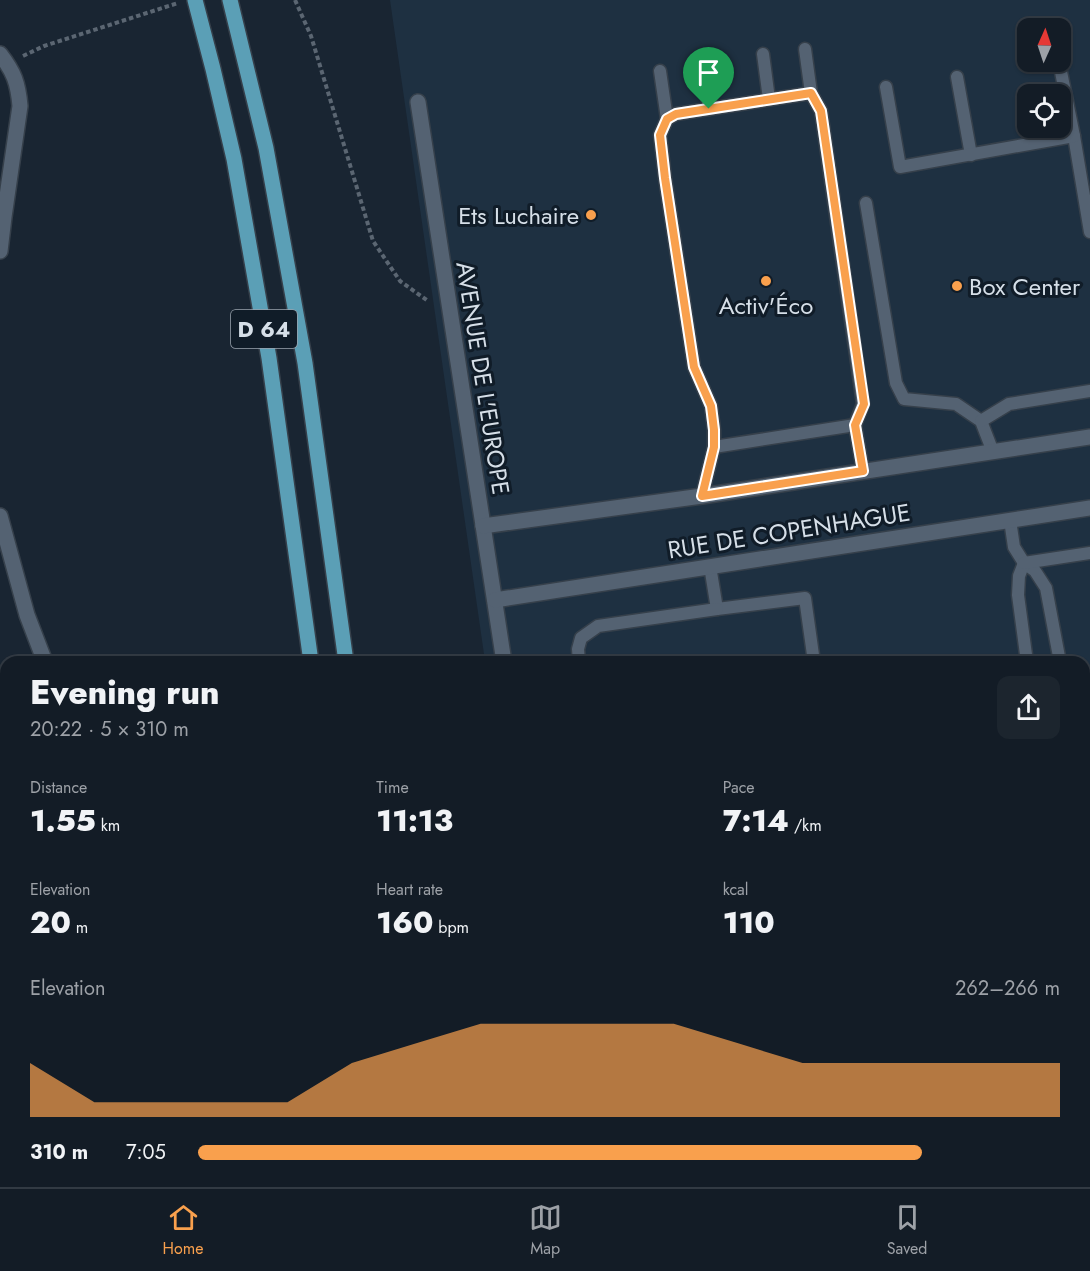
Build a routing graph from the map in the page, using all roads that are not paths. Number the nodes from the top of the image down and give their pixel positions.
1 (195, 0) edge
2 (231, 0) edge
3 (805, 49) dead end
4 (763, 54) dead end
5 (4, 59) edge
6 (702, 63) dead end
7 (660, 71) dead end
8 (1061, 72) edge
9 (957, 77) dead end
10 (886, 87) dead end
11 (811, 93) junction
12 (770, 99) junction
13 (418, 102) dead end
14 (709, 109) junction
15 (667, 119) junction
16 (1074, 136) junction
17 (971, 155) junction
18 (866, 203) dead end
19 (1090, 232) edge
20 (0, 251) edge
21 (1090, 391) edge
22 (981, 421) junction
23 (855, 425) junction
24 (1090, 437) edge
25 (714, 447) junction
26 (993, 452) junction
27 (863, 471) junction
28 (702, 496) junction
29 (1090, 508) edge
30 (0, 516) edge
31 (1010, 520) junction
32 (483, 526) junction
33 (1090, 553) edge
34 (1024, 563) junction
35 (710, 566) junction
36 (495, 600) junction
37 (717, 609) junction
38 (43, 656) edge
39 (310, 656) edge
40 (345, 656) edge
41 (503, 656) edge
42 (579, 656) edge
43 (813, 656) edge
44 (1026, 656) edge
45 (1059, 656) edge

1 - 39 main road, D 64
2 - 40 main road, D 64
3 - 11 lane
4 - 12 lane
5 - 20 street
6 - 14 lane
7 - 15 lane
8 - 16 lane
9 - 17 lane
10 - 17 lane
11 - 12 lane
11 - 23 lane
12 - 14 lane
13 - 32 street, AVENUE DE L'EUROPE
14 - 15 lane
15 - 25 lane
16 - 17 lane
16 - 19 lane
18 - 22 lane
21 - 22 lane
22 - 26 lane
23 - 25 lane
23 - 27 lane
24 - 26 street
25 - 28 lane
26 - 27 street
27 - 28 street
28 - 32 street
29 - 31 street, RUE DE COPENHAGUE
30 - 38 street
31 - 34 lane
31 - 35 street, RUE DE COPENHAGUE
32 - 36 street, AVENUE DE L'EUROPE
33 - 34 lane
34 - 44 lane
34 - 45 lane
35 - 36 street, RUE DE COPENHAGUE
35 - 37 lane
36 - 41 street, AVENUE DE L'EUROPE
37 - 42 lane
37 - 43 lane

